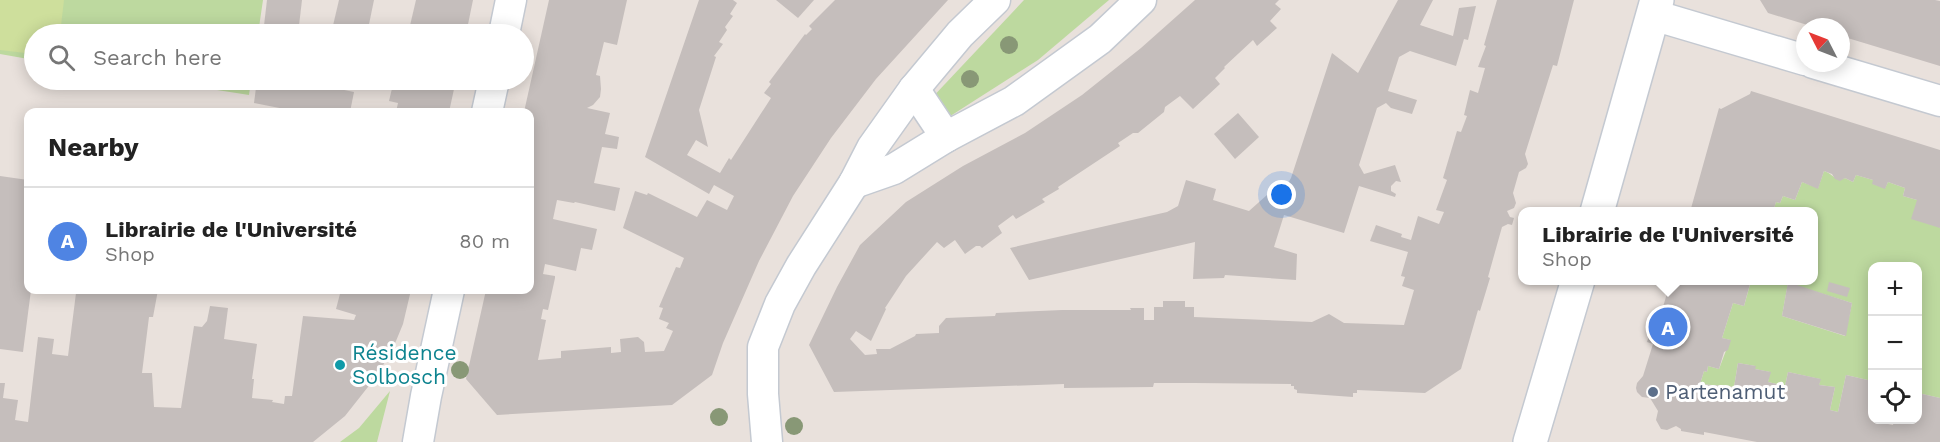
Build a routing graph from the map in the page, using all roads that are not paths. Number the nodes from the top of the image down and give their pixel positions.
1 (512, 0) edge
2 (994, 0) edge
3 (1141, 0) edge
4 (1655, 8) edge
5 (506, 24) edge
6 (1796, 57) edge
7 (1844, 72) edge
8 (914, 89) junction
9 (492, 90) edge
10 (1940, 101) edge
11 (488, 108) edge
12 (946, 137) junction
13 (854, 183) junction
14 (1598, 207) edge
15 (1577, 285) edge
16 (448, 294) edge
17 (418, 442) edge
18 (767, 442) edge
19 (1530, 442) edge

1 - 5 street
2 - 8 street
3 - 12 street
4 - 6 street
4 - 14 street
7 - 10 street
8 - 12 street
8 - 13 street
9 - 11 street
12 - 13 street
13 - 18 street
15 - 19 street
16 - 17 street

